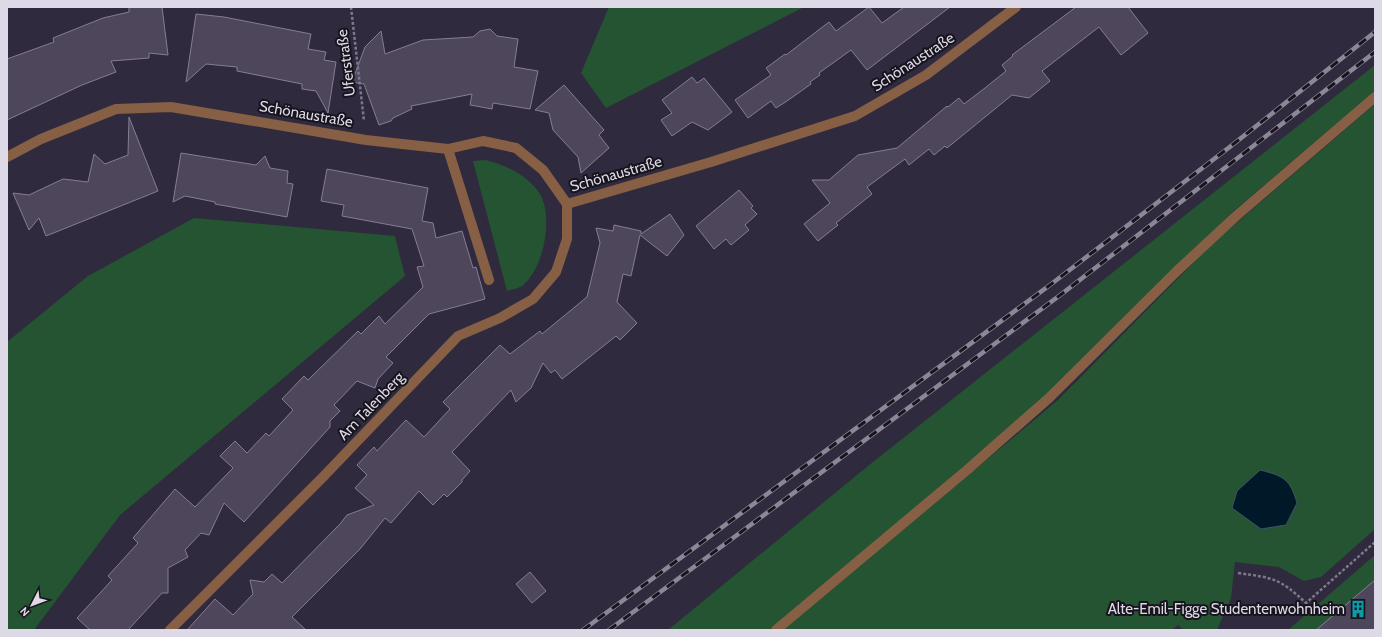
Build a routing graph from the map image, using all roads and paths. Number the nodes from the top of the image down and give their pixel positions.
1 (351, 7) edge
2 (1016, 7) edge
3 (1375, 97) edge
4 (366, 140) junction
5 (448, 149) junction
6 (7, 157) edge
7 (567, 204) junction
8 (489, 280) dead end
9 (1375, 542) edge
10 (1238, 573) dead end
11 (170, 630) edge
12 (776, 630) edge

1 - 4 path, Uferstraße
2 - 7 street, Schönaustraße
3 - 12 street
4 - 5 street, Schönaustraße
4 - 6 street, Schönaustraße
5 - 7 street, Schönaustraße
5 - 8 street
7 - 11 street, Am Talenberg
9 - 10 path

